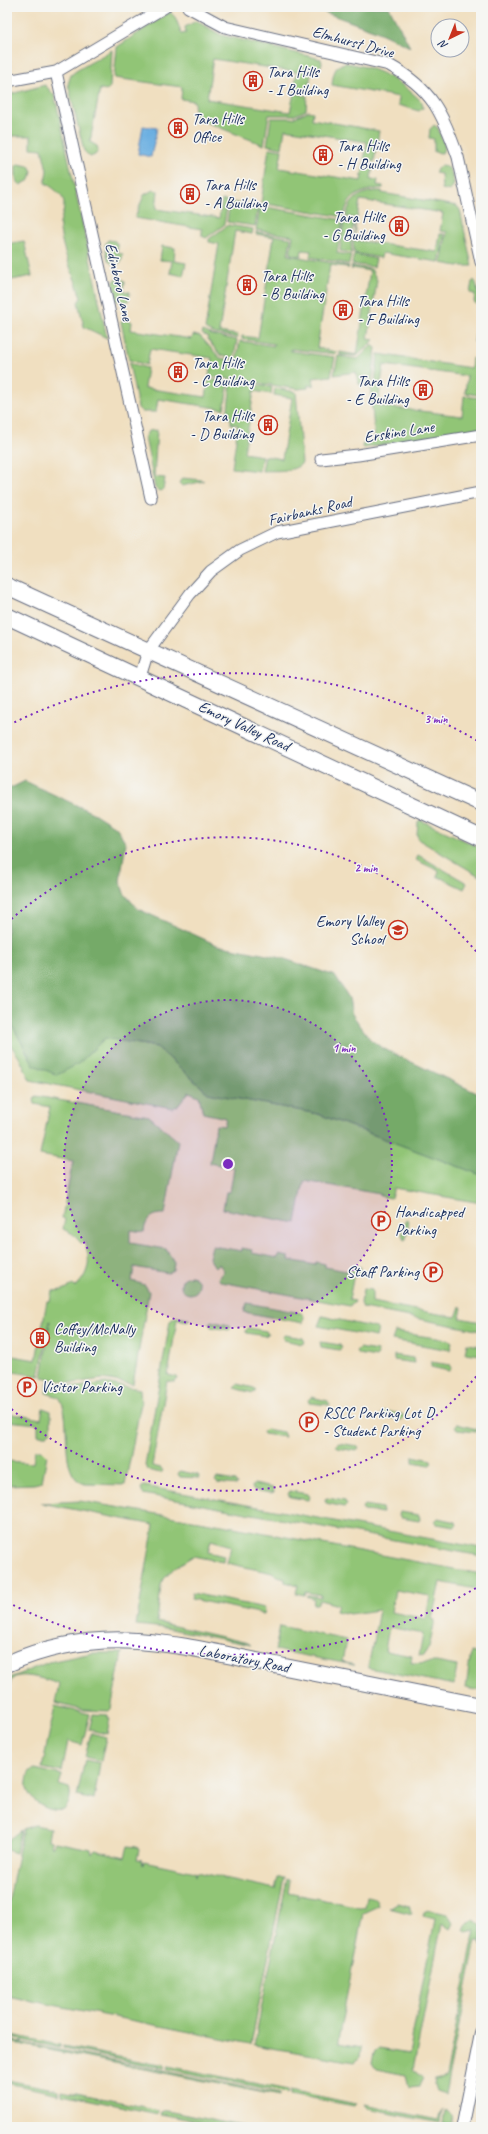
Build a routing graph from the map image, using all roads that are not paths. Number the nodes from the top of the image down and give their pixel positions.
1 (165, 7) edge
2 (188, 7) edge
3 (56, 72) junction
4 (7, 81) edge
5 (481, 262) edge
6 (481, 435) edge
7 (321, 459) dead end
8 (481, 492) edge
9 (151, 498) dead end
10 (7, 586) edge
11 (7, 616) edge
12 (148, 651) junction
13 (140, 677) junction
14 (481, 803) edge
15 (481, 838) edge
16 (7, 1664) edge
17 (481, 1706) edge
18 (481, 2031) edge
19 (462, 2127) edge

1 - 3 street
2 - 5 street, Elmhurst Drive
3 - 4 street
3 - 9 street, Edinboro Lane
6 - 7 street, Erskine Lane
8 - 12 street, Fairbanks Road
10 - 12 main road, Emory Valley Road
11 - 13 main road, Emory Valley Road
12 - 13 street, Fairbanks Road
12 - 14 main road, Emory Valley Road
13 - 15 main road, Emory Valley Road
16 - 17 main road, Laboratory Road
18 - 19 street

